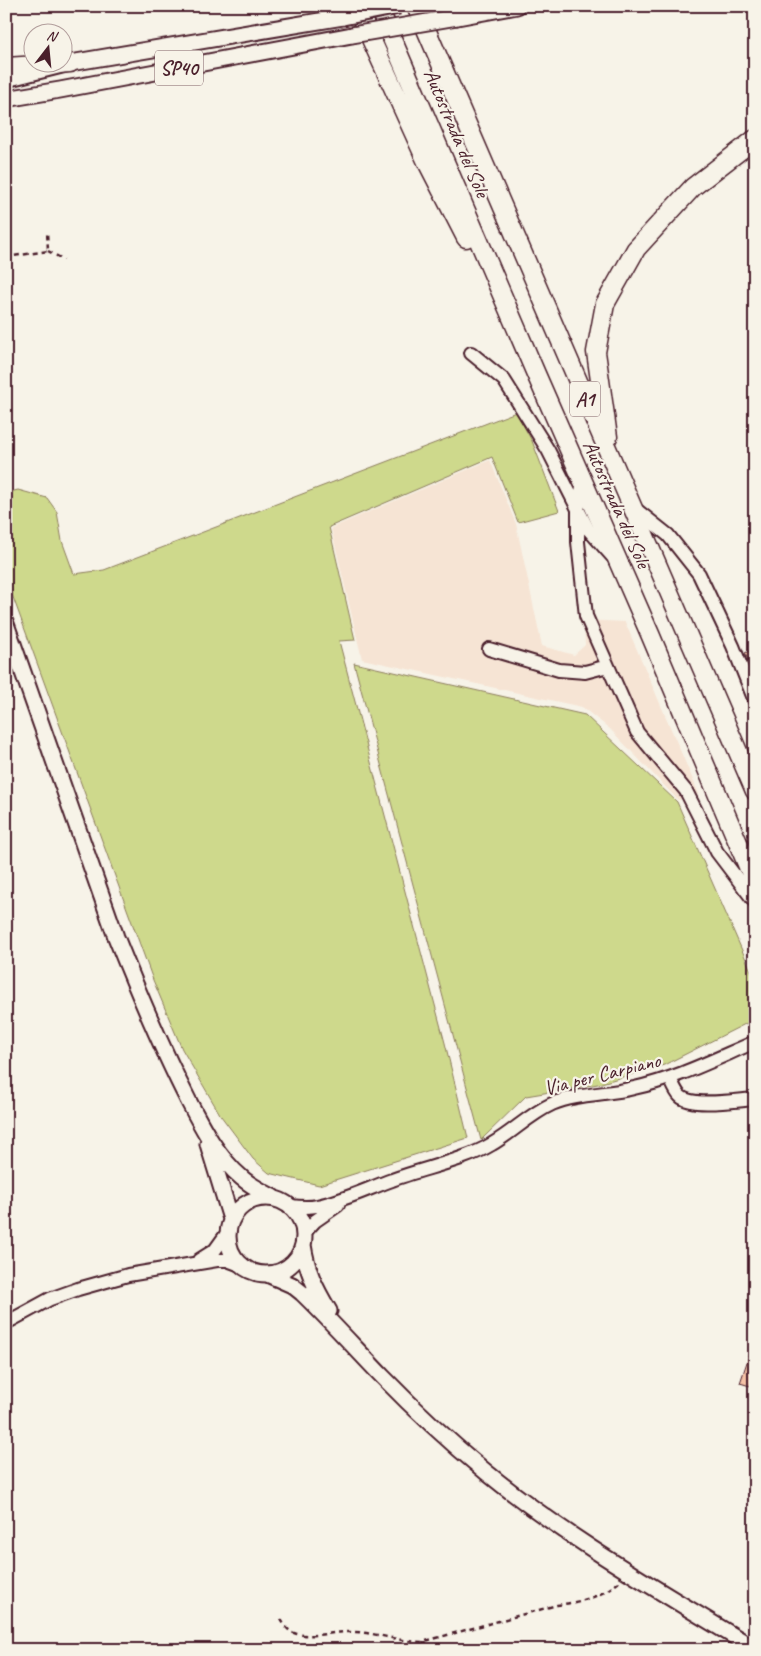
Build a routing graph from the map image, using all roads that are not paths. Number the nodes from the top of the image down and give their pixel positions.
1 (378, 6) edge
2 (399, 6) edge
3 (416, 6) edge
4 (422, 6) edge
5 (516, 6) edge
6 (350, 12) edge
7 (72, 63) edge
8 (22, 65) edge
9 (6, 66) edge
10 (34, 72) edge
11 (6, 79) edge
12 (6, 99) edge
13 (466, 120) junction
14 (755, 139) edge
15 (471, 353) dead end
16 (536, 374) junction
17 (611, 460) junction
18 (583, 482) junction
19 (630, 505) junction
20 (578, 510) junction
21 (619, 563) junction
22 (6, 624) edge
23 (489, 649) dead end
24 (608, 666) junction
25 (755, 701) edge
26 (755, 791) edge
27 (755, 883) edge
28 (755, 902) edge
29 (755, 1042) edge
30 (670, 1078) junction
31 (755, 1099) edge
32 (202, 1126) junction
33 (353, 1196) junction
34 (274, 1198) junction
35 (290, 1206) junction
36 (230, 1226) junction
37 (304, 1239) junction
38 (193, 1263) junction
39 (243, 1266) junction
40 (267, 1274) junction
41 (6, 1323) edge
42 (350, 1343) junction
43 (755, 1649) edge

1 - 16 highway, Autostrada del Sole / A1
2 - 6 main road, SP40, bridge
3 - 13 highway, Autostrada del Sole / A1
4 - 13 highway
5 - 12 main road, SP40, bridge
6 - 7 main road, SP40
6 - 16 highway
8 - 9 highway
10 - 11 main road, SP40
13 - 17 highway, Autostrada del Sole / A1
14 - 17 highway
15 - 20 street
16 - 18 highway, Autostrada del Sole / A1
17 - 19 highway, Autostrada del Sole / A1
18 - 20 street
18 - 21 highway, Autostrada del Sole / A1
19 - 25 street, A1
19 - 26 highway, Autostrada del Sole / A1
20 - 21 street
20 - 24 street
21 - 27 highway, Autostrada del Sole / A1
22 - 32 main road
23 - 24 street
24 - 28 street
29 - 30 street, Via per Carpiano
30 - 31 street
30 - 33 street, Via per Carpiano
32 - 34 main road
32 - 36 main road
33 - 35 street, Via per Carpiano
33 - 37 street, Via per Carpiano
34 - 35 main road
34 - 36 main road
35 - 37 main road
36 - 38 street
36 - 39 main road
37 - 40 main road
37 - 42 main road
38 - 39 street
38 - 41 street
39 - 40 main road
40 - 42 main road
42 - 43 main road

